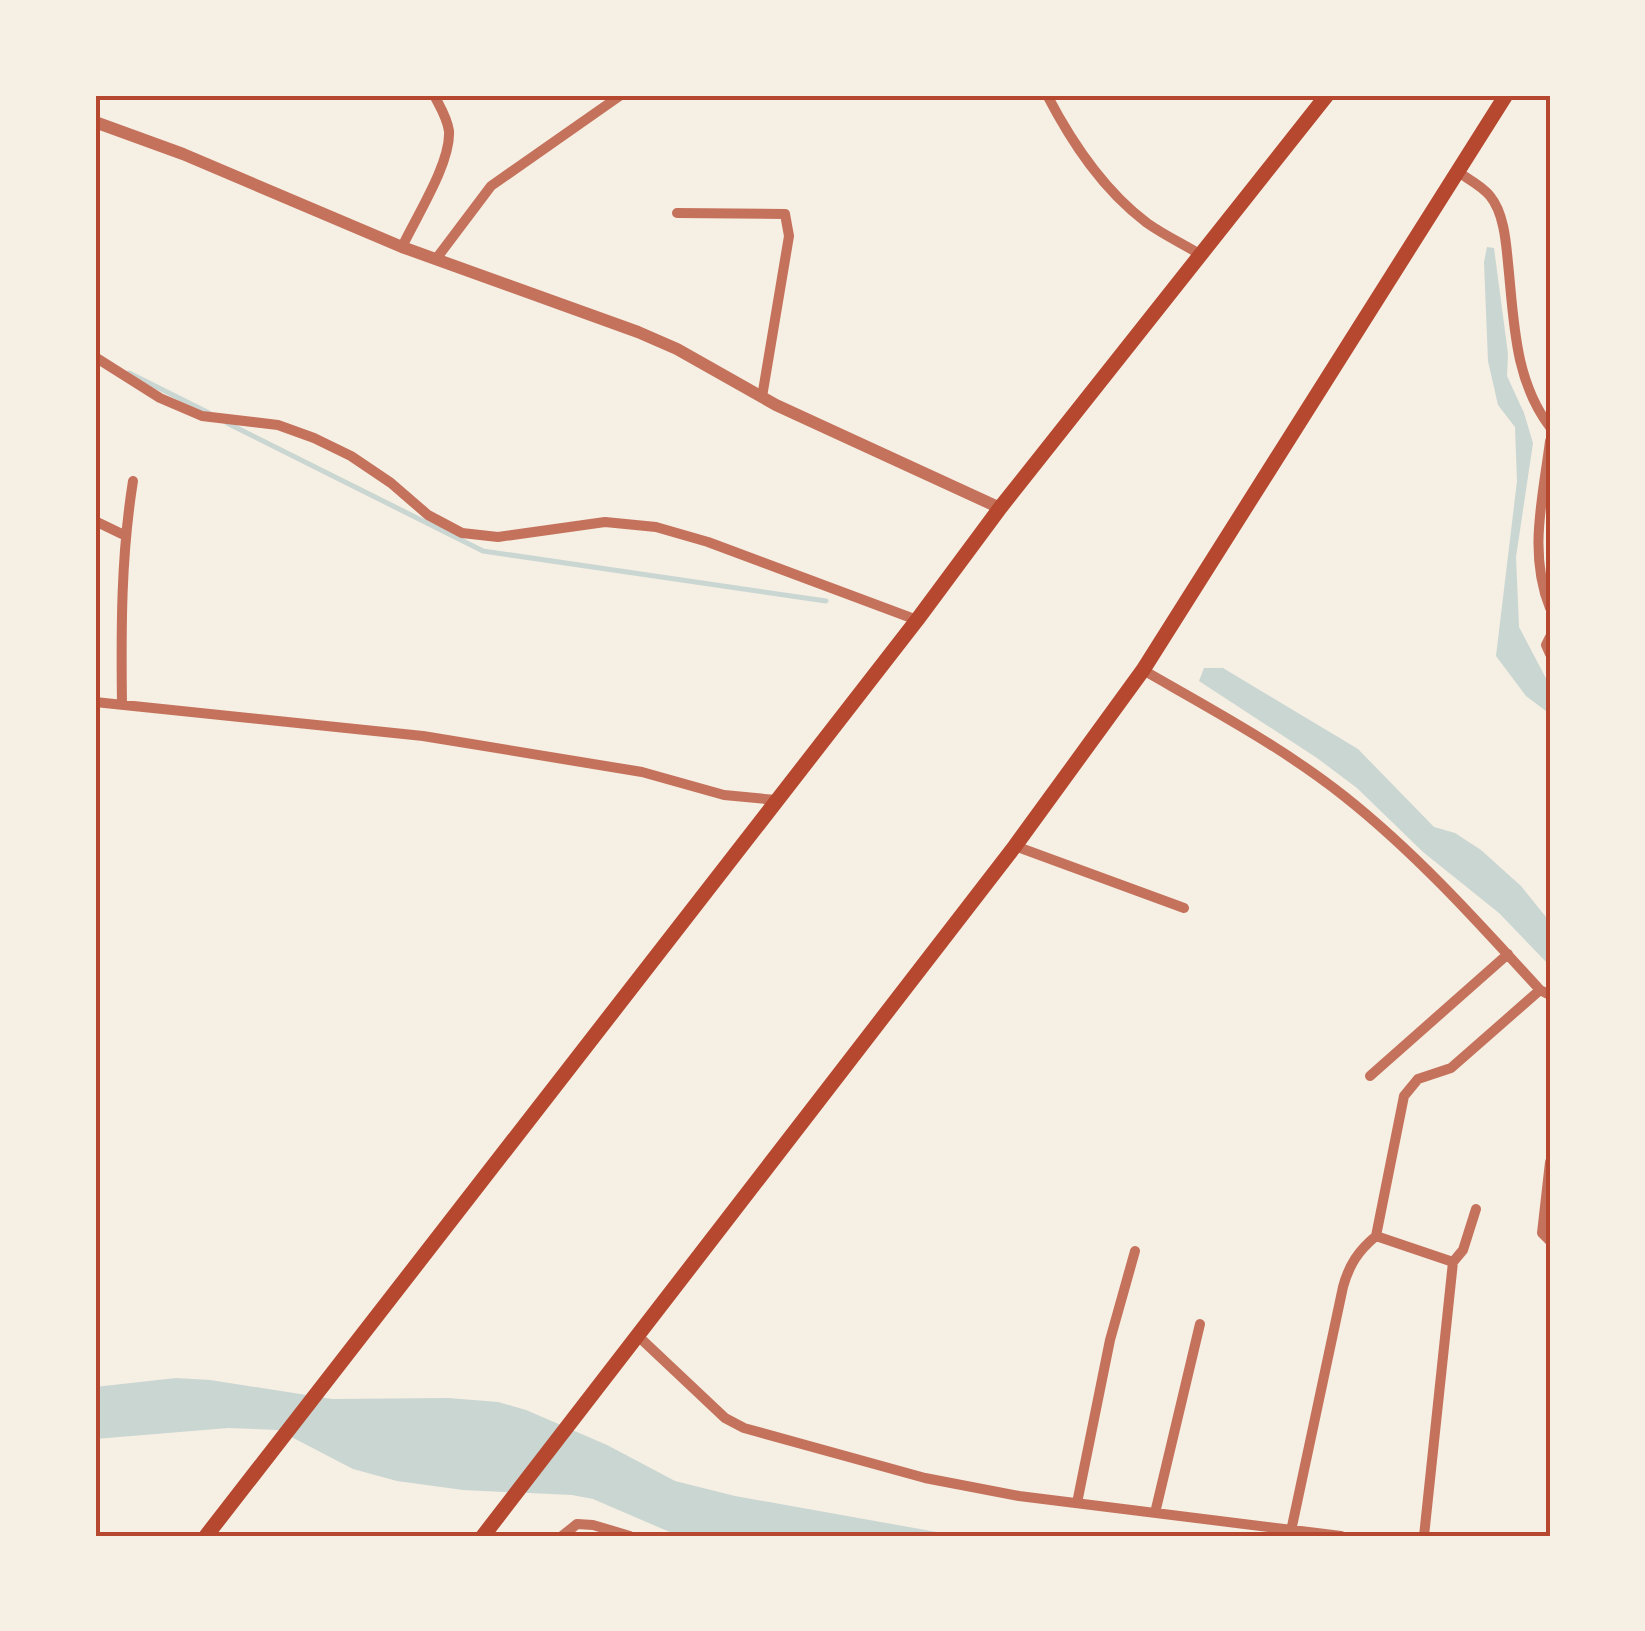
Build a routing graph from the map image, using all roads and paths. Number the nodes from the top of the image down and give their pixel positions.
1 (434, 95) edge
2 (620, 95) edge
3 (1046, 95) edge
4 (1327, 95) edge
5 (1506, 95) edge
6 (95, 122) edge
7 (1458, 172) junction
8 (677, 213) dead end
9 (402, 246) junction
10 (1201, 255) junction
11 (436, 259) junction
12 (95, 358) edge
13 (762, 398) junction
14 (1550, 428) edge
15 (1550, 441) edge
16 (134, 481) dead end
17 (1000, 508) junction
18 (95, 522) edge
19 (124, 535) junction
20 (1550, 608) edge
21 (917, 620) junction
22 (1550, 638) edge
23 (1550, 654) edge
24 (1143, 670) junction
25 (95, 702) edge
26 (122, 705) junction
27 (776, 800) junction
28 (1014, 846) junction
29 (1184, 908) dead end
30 (1508, 954) junction
31 (1545, 992) edge
32 (1370, 1076) dead end
33 (1550, 1162) edge
34 (1476, 1208) dead end
35 (1376, 1236) junction
36 (1550, 1242) edge
37 (1135, 1251) dead end
38 (1454, 1262) junction
39 (1200, 1324) dead end
40 (638, 1336) junction
41 (1076, 1503) junction
42 (1155, 1513) junction
43 (1291, 1531) junction
44 (206, 1536) edge
45 (483, 1536) edge
46 (562, 1536) edge
47 (630, 1536) edge
48 (1342, 1536) edge
49 (1424, 1536) edge

1 - 9 street
2 - 11 street
3 - 10 street
4 - 10 highway
5 - 7 highway
6 - 9 street
7 - 14 street
7 - 24 highway
8 - 13 street
9 - 11 street
10 - 17 highway
11 - 13 street
12 - 21 street
13 - 17 street
15 - 20 street
16 - 19 street
17 - 21 highway
18 - 19 street
19 - 26 street
21 - 27 highway
22 - 23 street
24 - 28 highway
24 - 30 street
25 - 26 street
26 - 27 street
27 - 44 highway
28 - 29 street
28 - 40 highway
30 - 31 street
30 - 32 street
31 - 35 street
33 - 36 street
34 - 38 street
35 - 38 street
35 - 43 street
37 - 41 street
38 - 49 street
39 - 42 street
40 - 41 street
40 - 45 highway
41 - 42 street
42 - 43 street
43 - 48 street
46 - 47 street

